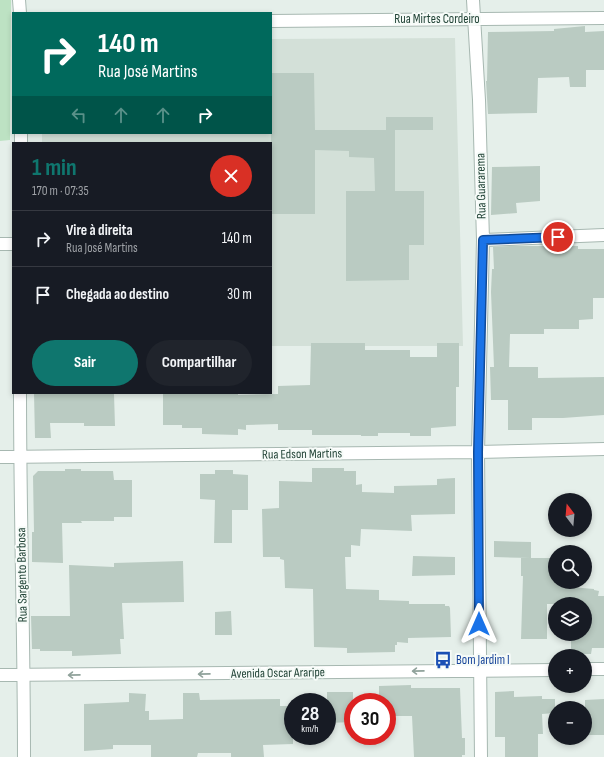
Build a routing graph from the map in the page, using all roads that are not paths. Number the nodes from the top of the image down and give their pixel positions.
1 (19, 0) edge
2 (473, 0) edge
3 (20, 12) edge
4 (604, 18) edge
5 (474, 19) junction
6 (272, 21) edge
7 (604, 235) edge
8 (483, 240) junction
9 (0, 244) edge
10 (12, 244) edge
11 (20, 394) edge
12 (604, 449) edge
13 (478, 452) junction
14 (0, 456) edge
15 (20, 456) junction
16 (592, 669) edge
17 (604, 669) edge
18 (548, 670) edge
19 (479, 671) junction
20 (0, 675) edge
21 (24, 675) junction
22 (24, 757) edge
23 (481, 757) edge

1 - 3 street
2 - 5 street, Rua Guararema
4 - 5 street, Rua Mirtes Cordeiro
5 - 6 street, Rua Mirtes Cordeiro
5 - 8 street, Rua Guararema
7 - 8 street
8 - 13 street, Rua Guararema
9 - 10 street
11 - 15 street, Rua Sargento Barbosa
12 - 13 street, Rua Edson Martins
13 - 15 street, Rua Edson Martins
13 - 19 street, Rua Guararema
14 - 15 street, Rua Edson Martins
15 - 21 street, Rua Sargento Barbosa
16 - 17 street
18 - 19 street, Avenida Oscar Araripe
19 -> 21 street, Avenida Oscar Araripe
19 - 23 street, Rua Guararema
20 - 21 street, Avenida Oscar Araripe
21 - 22 street, Rua Sargento Barbosa

